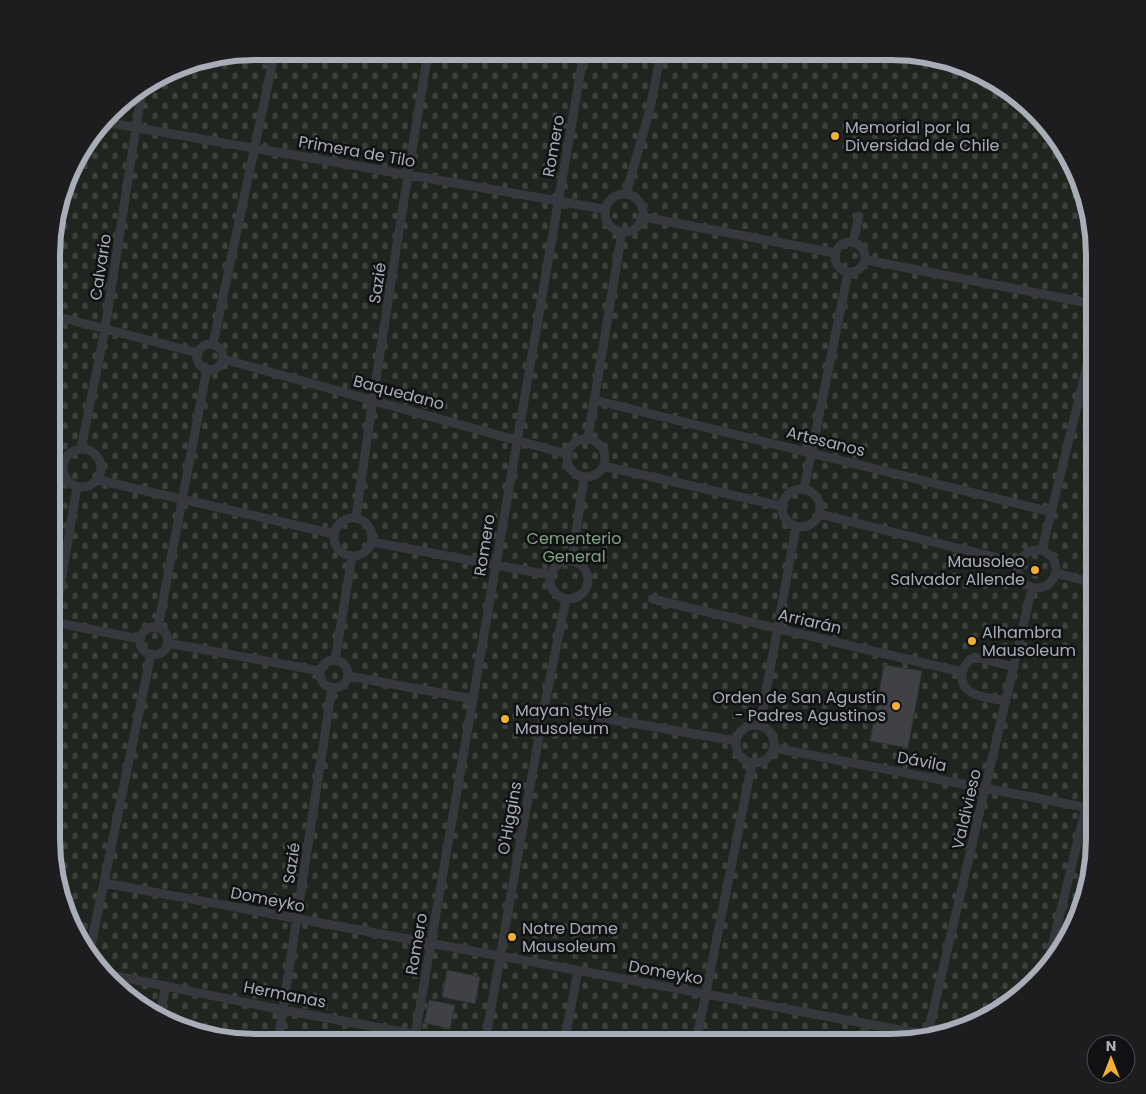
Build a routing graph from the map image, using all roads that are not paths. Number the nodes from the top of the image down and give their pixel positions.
1 (273, 60) edge
2 (427, 60) edge
3 (583, 60) edge
4 (659, 60) edge
5 (141, 97) edge
6 (111, 123) edge
7 (136, 127) junction
8 (255, 148) junction
9 (408, 175) junction
10 (626, 194) junction
11 (559, 202) junction
12 (604, 209) junction
13 (859, 216) dead end
14 (643, 217) junction
15 (622, 232) junction
16 (853, 242) junction
17 (836, 253) junction
18 (866, 260) junction
19 (848, 273) junction
20 (1086, 302) edge
21 (60, 317) edge
22 (105, 329) junction
23 (214, 344) junction
24 (198, 353) junction
25 (222, 359) junction
26 (207, 370) junction
27 (1086, 370) edge
28 (372, 400) junction
29 (594, 400) junction
30 (588, 438) junction
31 (517, 440) junction
32 (81, 449) junction
33 (811, 453) junction
34 (566, 454) junction
35 (60, 466) edge
36 (604, 466) junction
37 (60, 471) edge
38 (584, 477) junction
39 (98, 480) junction
40 (77, 487) junction
41 (804, 489) junction
42 (182, 499) junction
43 (781, 506) junction
44 (1051, 512) junction
45 (819, 514) junction
46 (356, 518) junction
47 (796, 527) junction
48 (334, 534) junction
49 (372, 542) junction
50 (1042, 550) junction
51 (352, 557) junction
52 (572, 560) junction
53 (1018, 562) junction
54 (496, 565) junction
55 (1056, 573) junction
56 (550, 575) junction
57 (1086, 581) edge
58 (60, 584) edge
59 (1032, 588) junction
60 (566, 599) junction
61 (652, 600) dead end
62 (60, 625) edge
63 (158, 627) junction
64 (778, 629) junction
65 (140, 639) junction
66 (168, 643) junction
67 (151, 654) junction
68 (335, 660) junction
69 (1014, 667) junction
70 (320, 671) junction
71 (962, 672) junction
72 (348, 676) junction
73 (332, 687) junction
74 (474, 698) junction
75 (1006, 701) junction
76 (544, 708) junction
77 (760, 725) junction
78 (736, 741) junction
79 (774, 748) junction
80 (752, 763) junction
81 (986, 788) junction
82 (1086, 807) edge
83 (1086, 823) edge
84 (104, 883) junction
85 (297, 920) junction
86 (91, 944) edge
87 (431, 944) junction
88 (1052, 949) edge
89 (500, 956) junction
90 (578, 971) junction
91 (116, 976) edge
92 (166, 986) junction
93 (706, 994) junction
94 (161, 1010) edge
95 (283, 1010) junction
96 (866, 1024) junction
97 (929, 1030) edge
98 (912, 1033) edge
99 (279, 1034) edge
100 (396, 1034) edge
101 (416, 1034) edge
102 (486, 1034) edge
103 (566, 1034) edge
104 (698, 1034) edge
105 (864, 1034) edge

1 - 8 lane
2 - 9 lane, Sazié
3 - 11 lane, Romero
4 - 10 lane
5 - 7 lane, Calvario
6 - 7 lane, Primera de Tilo
7 - 8 lane, Primera de Tilo
7 - 22 lane, Calvario
8 - 9 lane, Primera de Tilo
8 - 23 lane
9 - 11 lane, Primera de Tilo
9 - 28 lane, Sazié
10 - 12 lane
10 - 14 lane
11 - 12 lane, Primera de Tilo
11 - 31 lane, Romero
12 - 15 lane
13 - 16 lane
14 - 15 lane
14 - 17 lane
15 - 29 lane
16 - 17 lane
16 - 18 lane
17 - 19 lane
18 - 19 lane
18 - 20 lane
19 - 33 lane
21 - 22 lane
22 - 24 lane
22 - 32 lane, Calvario
23 - 24 lane
23 - 25 lane
24 - 26 lane
25 - 26 lane
25 - 28 lane, Baquedano
26 - 42 lane
27 - 44 lane
28 - 31 lane, Baquedano
28 - 46 lane, Sazié
29 - 30 lane
29 - 33 lane, Artesanos
30 - 34 lane
30 - 36 lane
31 - 34 lane, Baquedano
31 - 54 lane, Romero
32 - 35 lane
32 - 39 lane
33 - 41 lane
33 - 44 lane, Artesanos
34 - 38 lane
36 - 38 lane
36 - 43 lane
37 - 40 lane
38 - 52 lane
39 - 40 lane
39 - 42 lane
40 - 58 lane
41 - 43 lane
41 - 45 lane
42 - 48 lane
42 - 63 lane
43 - 47 lane
44 - 50 lane
45 - 47 lane
45 - 53 lane
46 - 48 lane
46 - 49 lane
47 - 64 lane
48 - 51 lane
49 - 51 lane
49 - 54 lane
50 - 53 lane
50 - 55 lane
51 - 68 lane
52 - 56 lane
52 - 60 lane
53 - 59 lane
54 - 56 lane
54 - 74 lane, Romero
55 - 57 lane
55 - 59 lane
56 - 60 lane
59 - 69 lane, Valdivieso
60 - 76 lane, O'Higgins
61 - 64 lane, Arriarán
62 - 65 lane
63 - 65 lane
63 - 66 lane
64 - 71 lane, Arriarán
64 - 77 lane
65 - 67 lane
66 - 67 lane
66 - 70 lane
67 - 84 lane
68 - 70 lane
68 - 72 lane
69 - 71 lane
69 - 75 lane, Valdivieso
70 - 73 lane
71 - 75 lane
72 - 73 lane
72 - 74 lane
73 - 85 lane, Sazié
74 - 87 lane, Romero
75 - 81 lane, Valdivieso
76 - 78 lane
76 - 89 lane, O'Higgins
77 - 78 lane
77 - 79 lane
78 - 80 lane
79 - 80 lane
79 - 81 lane, Dávila
80 - 93 lane
81 - 82 lane, Dávila
81 - 97 lane, Valdivieso
83 - 88 lane
84 - 85 lane, Domeyko
84 - 86 lane
85 - 87 lane, Domeyko
85 - 95 lane, Sazié
87 - 89 lane, Domeyko
87 - 101 lane, Romero
89 - 90 lane, Domeyko
89 - 102 lane, O'Higgins
90 - 93 lane, Domeyko
90 - 103 lane
91 - 92 lane, Hermanas
92 - 94 lane
92 - 95 lane, Hermanas
93 - 96 lane, Domeyko
93 - 104 lane
95 - 99 lane, Sazié
95 - 100 lane, Hermanas
96 - 98 lane, Domeyko
96 - 105 lane

